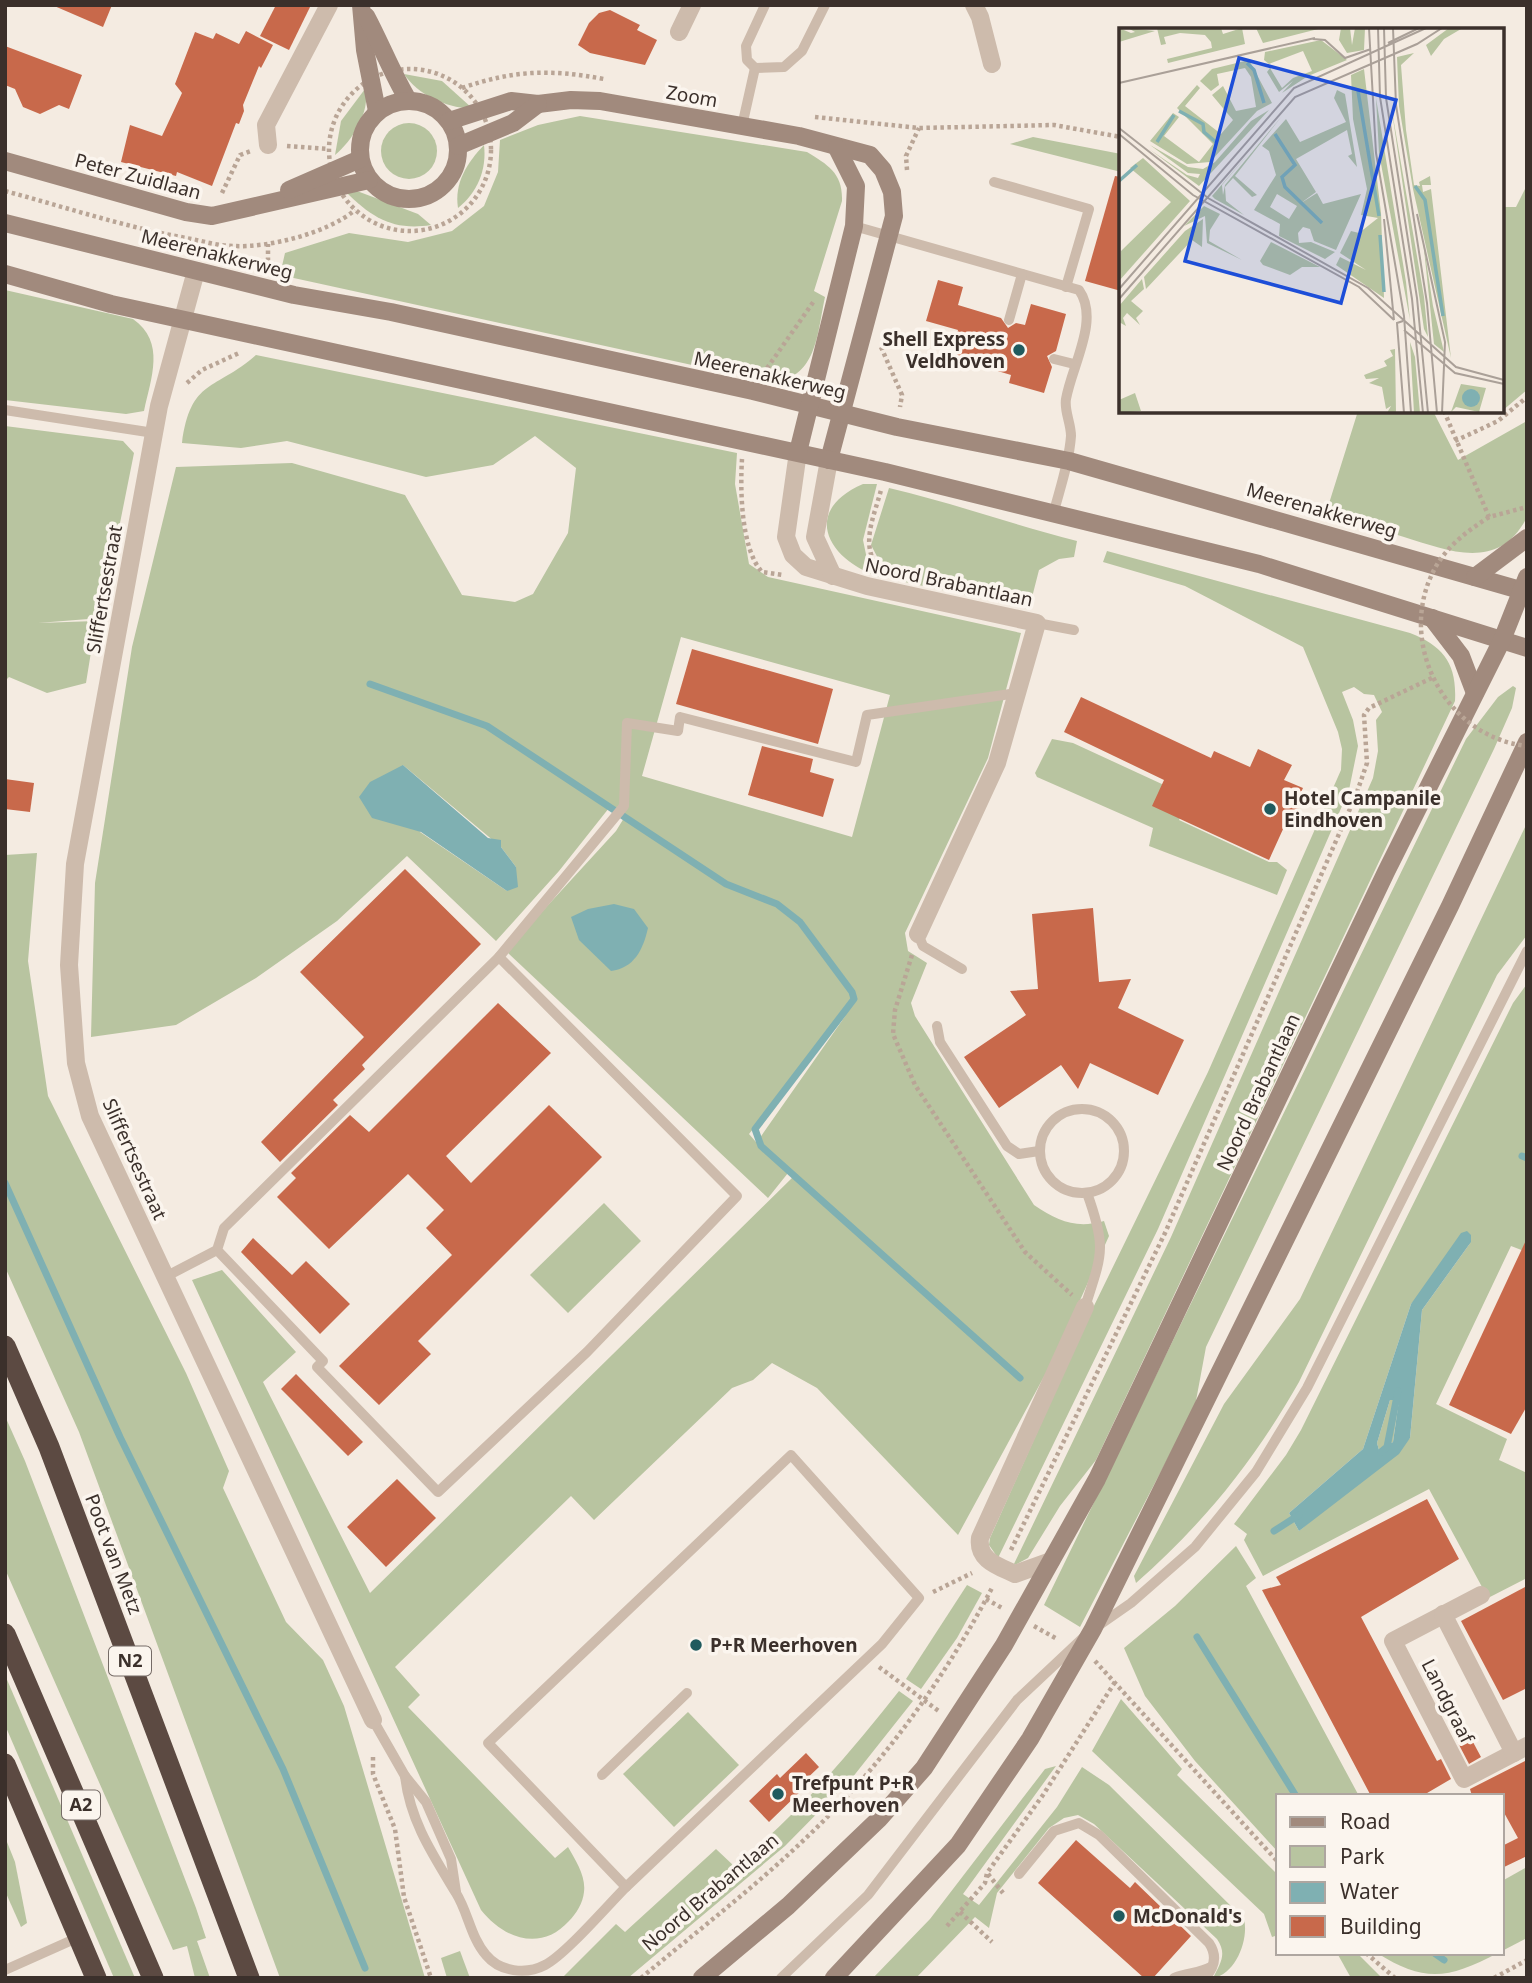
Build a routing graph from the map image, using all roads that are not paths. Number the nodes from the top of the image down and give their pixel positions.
1 (329, 5) edge
2 (692, 5) edge
3 (765, 5) edge
4 (825, 5) edge
5 (974, 5) edge
6 (361, 6) edge
7 (678, 32) dead end
8 (992, 64) dead end
9 (755, 68) junction
10 (408, 100) junction
11 (538, 104) junction
12 (377, 111) junction
13 (449, 121) junction
14 (741, 126) junction
15 (268, 145) road end
16 (458, 146) junction
17 (837, 148) junction
18 (360, 159) junction
19 (5, 161) edge
20 (369, 180) junction
21 (994, 182) dead end
22 (261, 204) junction
23 (5, 223) edge
24 (853, 226) junction
25 (891, 236) junction
26 (196, 271) junction
27 (5, 274) edge
28 (1022, 274) junction
29 (1066, 287) junction
30 (183, 318) junction
31 (1009, 320) dead end
32 (1054, 359) dead end
33 (1074, 364) junction
34 (810, 404) junction
35 (5, 410) edge
36 (842, 413) junction
37 (154, 433) junction
38 (798, 452) junction
39 (829, 460) junction
40 (1069, 461) junction
41 (1053, 515) junction
42 (1527, 538) edge
43 (833, 576) junction
44 (1475, 577) junction
45 (1525, 586) edge
46 (1432, 618) junction
47 (1037, 622) junction
48 (1074, 630) dead end
49 (1502, 640) junction
50 (1527, 648) edge
51 (1017, 693) junction
52 (1475, 693) junction
53 (1527, 744) edge
54 (918, 934) joint
55 (1527, 951) edge
56 (499, 957) junction
57 (962, 969) dead end
58 (937, 1026) dead end
59 (1039, 1151) junction
60 (1087, 1194) junction
61 (217, 1251) junction
62 (165, 1277) junction
63 (1085, 1307) joint
64 (5, 1346) edge
65 (1051, 1561) junction
66 (1481, 1595) dead end
67 (1443, 1614) junction
68 (1093, 1629) junction
69 (5, 1634) edge
70 (1076, 1650) junction
71 (687, 1693) dead end
72 (373, 1720) joint
73 (1521, 1749) edge
74 (5, 1764) edge
75 (603, 1775) dead end
76 (405, 1776) junction
77 (1019, 1874) dead end
78 (626, 1887) junction
79 (457, 1894) junction
80 (80, 1937) junction
81 (1212, 1966) junction
82 (5, 1970) edge
83 (96, 1978) edge
84 (153, 1978) edge
85 (249, 1978) edge
86 (702, 1978) edge
87 (781, 1978) edge
88 (834, 1978) edge
89 (1174, 1978) edge
90 (1205, 1978) edge

1 - 15 street
2 - 7 street
3 - 9 lane
4 - 9 lane
5 - 8 street
6 - 10 main road
6 - 12 main road
9 - 14 lane
10 - 12 main road
10 - 13 main road
11 - 13 main road, Zoom
11 - 14 main road, Zoom
11 - 16 main road
12 - 18 main road
13 - 16 main road
14 - 17 main road, Zoom
16 - 20 main road
17 - 24 main road
17 - 25 main road, Zoom
18 - 20 main road
18 - 22 main road, Peter Zuidlaan
19 - 22 main road, Peter Zuidlaan
20 - 22 main road, Peter Zuidlaan
21 - 29 lane
23 - 26 main road, Meerenakkerweg
24 - 25 lane
24 - 34 main road
25 - 28 lane
25 - 36 main road, Zoom
26 - 30 street, Sliffertsestraat
26 - 34 main road, Meerenakkerweg
27 - 30 main road
28 - 29 lane
28 - 31 lane
29 - 33 lane
30 - 37 street, Sliffertsestraat
30 - 38 main road
32 - 33 lane
33 - 40 lane
34 - 36 main road, Meerenakkerweg
34 - 38 main road
35 - 37 lane
36 - 39 main road, Zoom
36 - 40 main road, Meerenakkerweg
37 - 62 street, Sliffertsestraat
38 - 39 main road
38 - 43 street, Noord Brabantlaan
39 - 41 main road
39 - 43 street
40 - 41 lane
40 - 44 main road, Meerenakkerweg
41 - 46 main road
42 - 44 main road
43 - 47 street, Noord Brabantlaan
44 - 45 main road, Meerenakkerweg
45 - 49 main road, Noord Brabantlaan
46 - 49 main road
46 - 52 main road
47 - 48 lane
47 - 51 street, Noord Brabantlaan
49 - 50 main road
49 - 52 main road, Noord Brabantlaan
51 - 54 street, Noord Brabantlaan
51 - 56 lane
52 - 65 main road, Noord Brabantlaan
53 - 68 main road
54 - 57 lane
55 - 68 lane
56 - 61 lane
56 - 61 lane
58 - 59 lane
59 - 60 lane
59 - 60 lane
60 - 63 lane
61 - 62 lane
62 - 72 street, Sliffertsestraat
63 - 65 street
64 - 85 highway, Poot van Metz / N2
65 - 86 main road, Noord Brabantlaan
66 - 67 street, Landgraaf
67 - 73 street, Landgraaf
67 - 73 street, Landgraaf
68 - 70 main road
69 - 84 highway, A2
70 - 87 lane
70 - 88 main road
71 - 75 lane
72 - 76 lane
74 - 80 highway
76 - 79 lane
76 - 79 lane
77 - 81 lane
78 - 78 lane
78 - 79 lane
80 - 82 lane
80 - 83 highway
81 - 89 lane
81 - 90 lane

